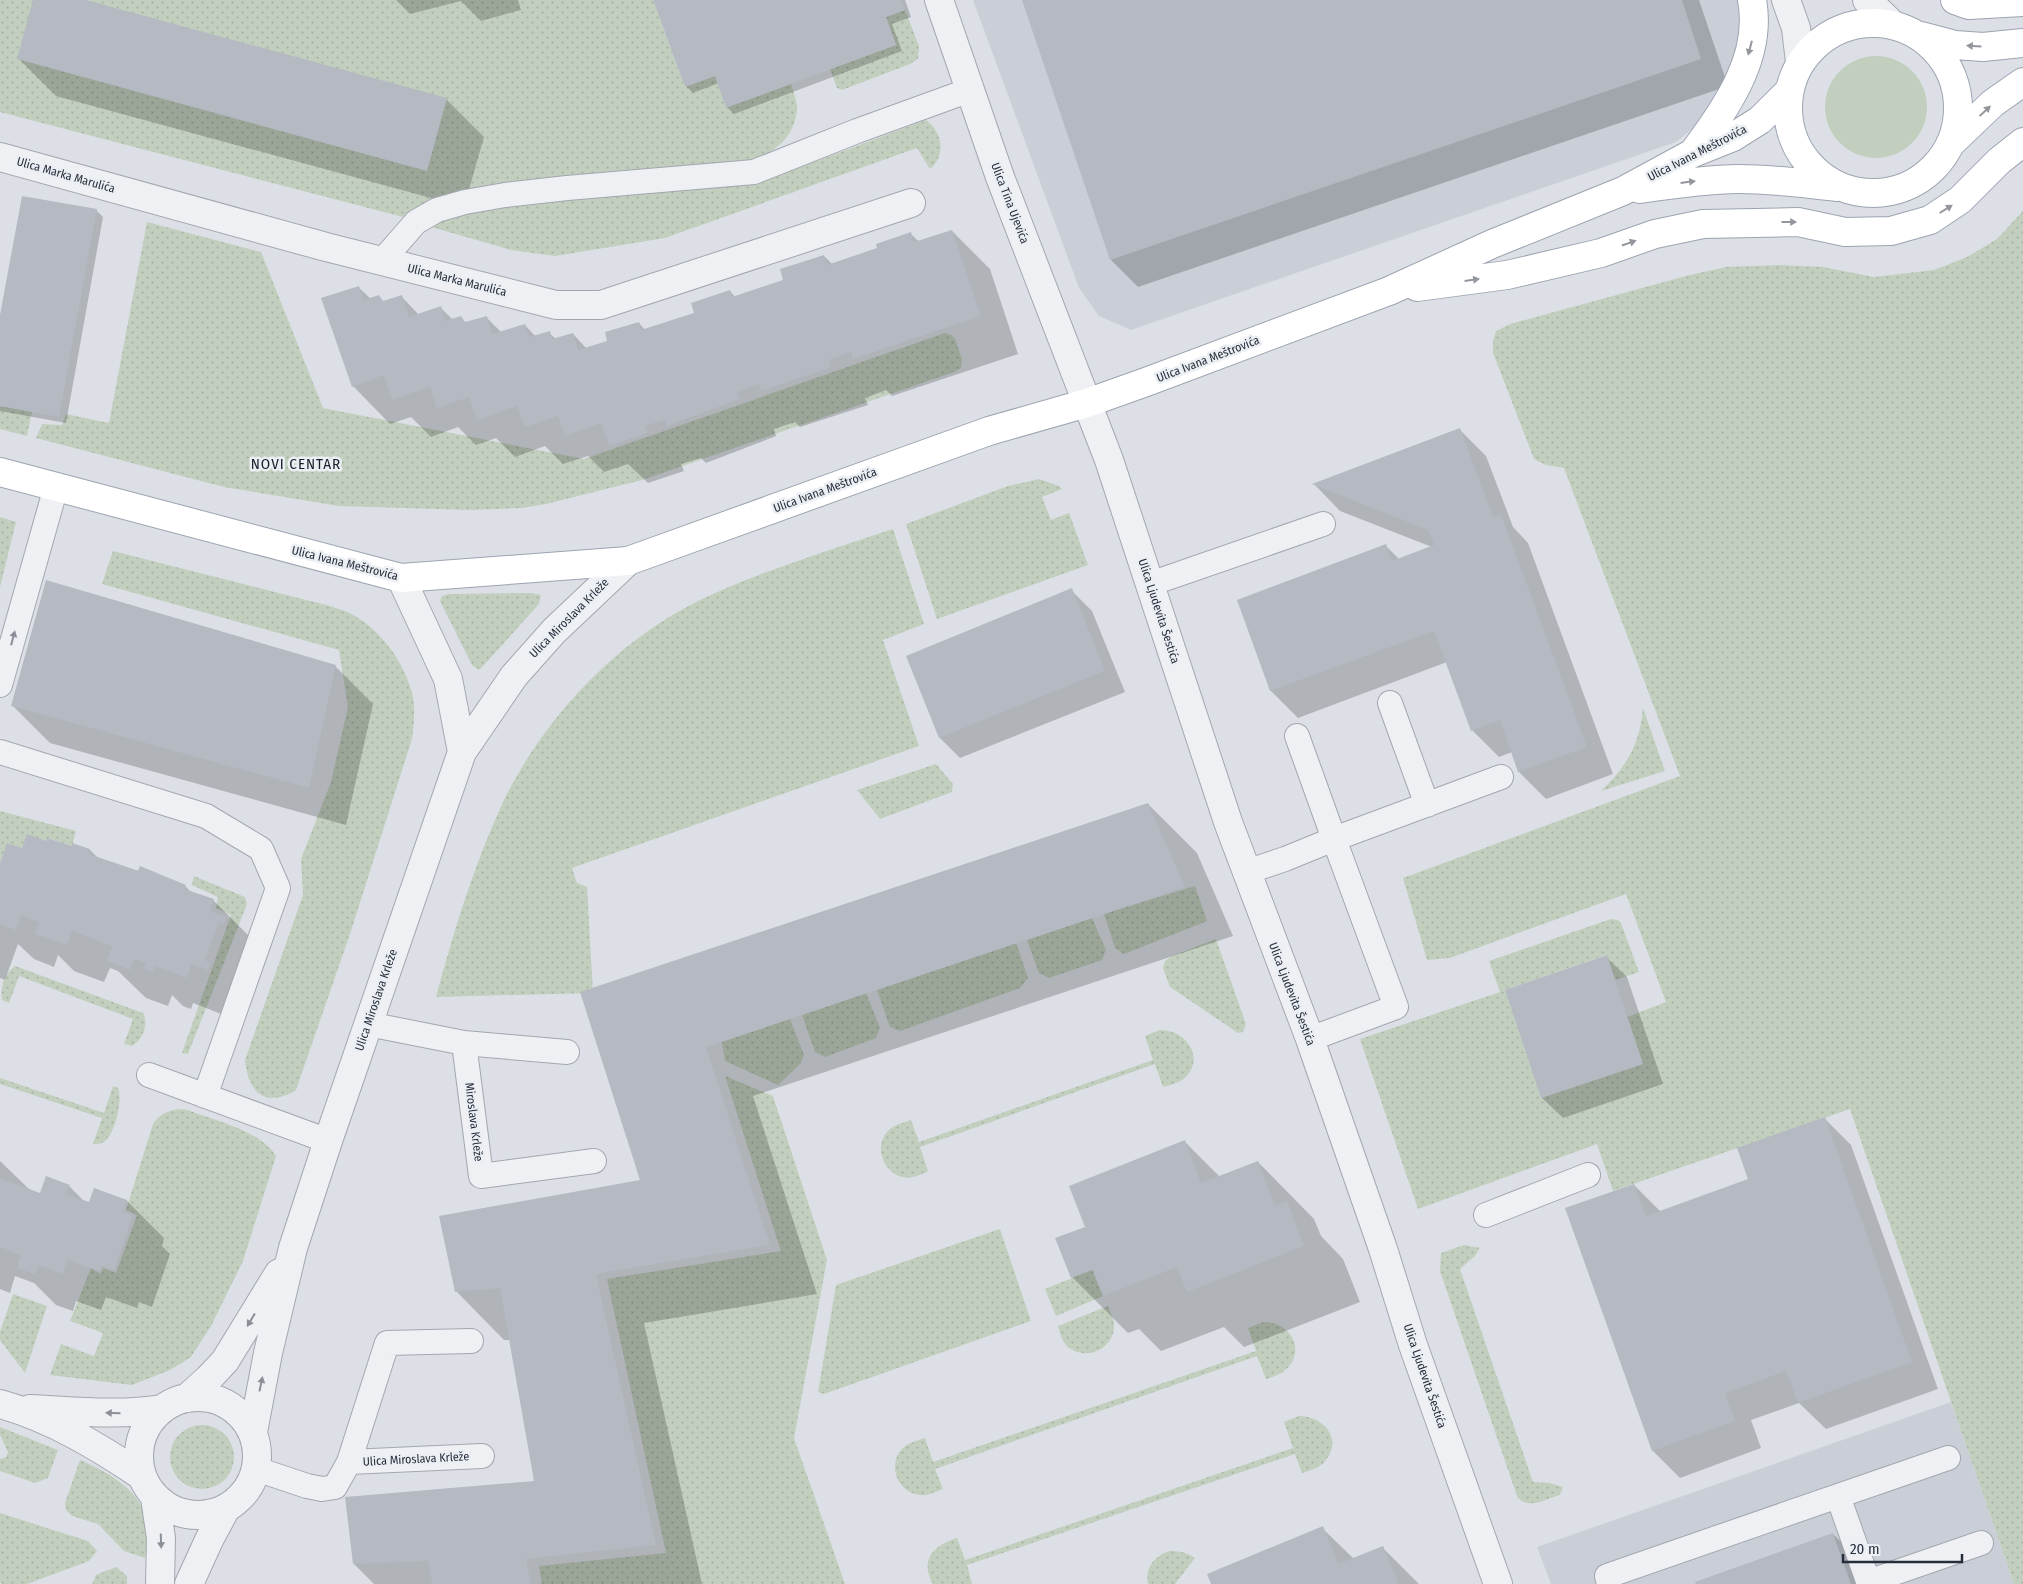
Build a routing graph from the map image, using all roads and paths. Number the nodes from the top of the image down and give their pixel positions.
1 (939, 0) edge
2 (1752, 0) edge
3 (1786, 0) edge
4 (1867, 0) edge
5 (1954, 0) edge
6 (2023, 2) edge
7 (1892, 24) junction
8 (1919, 36) junction
9 (2023, 43) edge
10 (1800, 62) junction
11 (2023, 82) edge
12 (970, 90) junction
13 (1790, 90) junction
14 (2023, 142) edge
15 (1950, 144) junction
16 (1693, 153) junction
17 (0, 157) edge
18 (1845, 188) junction
19 (1622, 191) junction
20 (911, 203) dead end
21 (382, 261) junction
22 (1389, 291) junction
23 (1087, 403) junction
24 (0, 472) edge
25 (56, 487) junction
26 (1323, 524) dead end
27 (628, 560) junction
28 (400, 578) junction
29 (1150, 584) junction
30 (0, 685) edge
31 (1390, 703) dead end
32 (1297, 736) dead end
33 (0, 752) edge
34 (462, 752) junction
35 (1501, 778) dead end
36 (1427, 805) junction
37 (1334, 839) junction
38 (1246, 872) junction
39 (368, 1024) junction
40 (1310, 1039) junction
41 (464, 1043) junction
42 (567, 1052) dead end
43 (149, 1075) dead end
44 (205, 1096) junction
45 (328, 1141) junction
46 (594, 1161) dead end
47 (1588, 1175) dead end
48 (1486, 1215) dead end
49 (293, 1248) junction
50 (471, 1341) dead end
51 (187, 1398) junction
52 (8, 1406) edge
53 (162, 1409) junction
54 (253, 1432) junction
55 (482, 1456) dead end
56 (1948, 1458) dead end
57 (349, 1462) junction
58 (256, 1469) junction
59 (149, 1487) junction
60 (1838, 1496) junction
61 (225, 1510) junction
62 (1981, 1543) dead end
63 (1869, 1583) edge
64 (160, 1584) edge
65 (189, 1584) edge
66 (1498, 1584) edge
67 (1609, 1584) edge

1 - 12 street, Ulica Tina Ujevića
2 -> 16 main road
3 - 10 street
4 - 7 street
5 - 6 main road
7 - 8 main road, Ulica Ivana Meštrovića
7 - 10 main road, Ulica Ivana Meštrovića
9 -> 8 main road, Ulica Ivana Meštrovića
8 - 15 main road, Ulica Ivana Meštrovića
10 - 13 main road, Ulica Ivana Meštrovića
15 -> 11 main road, Ulica Ivana Meštrovića
12 - 21 lane
12 - 23 street, Ulica Tina Ujevića
13 - 16 main road, Ulica Ivana Meštrovića
13 - 18 main road, Ulica Ivana Meštrovića
22 -> 14 main road
15 - 18 main road, Ulica Ivana Meštrovića
16 - 19 main road, Ulica Ivana Meštrovića
17 - 21 street, Ulica Marka Marulića
19 -> 18 main road, Ulica Ivana Meštrovića
19 - 22 main road, Ulica Ivana Meštrovića
20 - 21 street, Ulica Marka Marulića
22 - 23 main road, Ulica Ivana Meštrovića
23 - 27 main road, Ulica Ivana Meštrovića
23 - 29 street, Ulica Ljudevita Šestića
24 - 25 main road, Ulica Ivana Meštrovića
25 - 28 main road, Ulica Ivana Meštrovića
30 -> 25 lane
26 - 29 lane
27 - 28 main road, Ulica Ivana Meštrovića
27 - 34 street, Ulica Miroslava Krleže
28 - 34 street, Ulica Miroslava Krleže
29 - 38 street, Ulica Ljudevita Šestića
31 - 36 lane
32 - 37 lane
33 - 44 lane
34 - 39 street, Ulica Miroslava Krleže
35 - 36 lane
36 - 37 lane
37 - 38 lane
37 - 40 lane
38 - 40 street, Ulica Ljudevita Šestića
39 - 41 lane
39 - 45 street, Ulica Miroslava Krleže
40 - 66 street, Ulica Ljudevita Šestića
41 - 42 lane
41 - 46 lane, Miroslava Krleže
43 - 44 lane
44 - 45 lane
45 - 49 street, Ulica Miroslava Krleže
47 - 48 lane
49 -> 51 street, Ulica Miroslava Krleže
54 -> 49 street, Ulica Miroslava Krleže
50 - 57 lane, Ulica Miroslava Krleže
51 - 53 street
51 - 54 street
53 -> 52 street
52 - 59 street
53 - 59 street
54 - 58 street
55 - 57 lane, Ulica Miroslava Krleže
56 - 60 lane
57 - 58 lane, Ulica Miroslava Krleže
58 - 61 street
59 - 61 street
59 -> 64 street
60 - 63 lane
60 - 67 lane
61 - 65 street
62 - 63 lane

